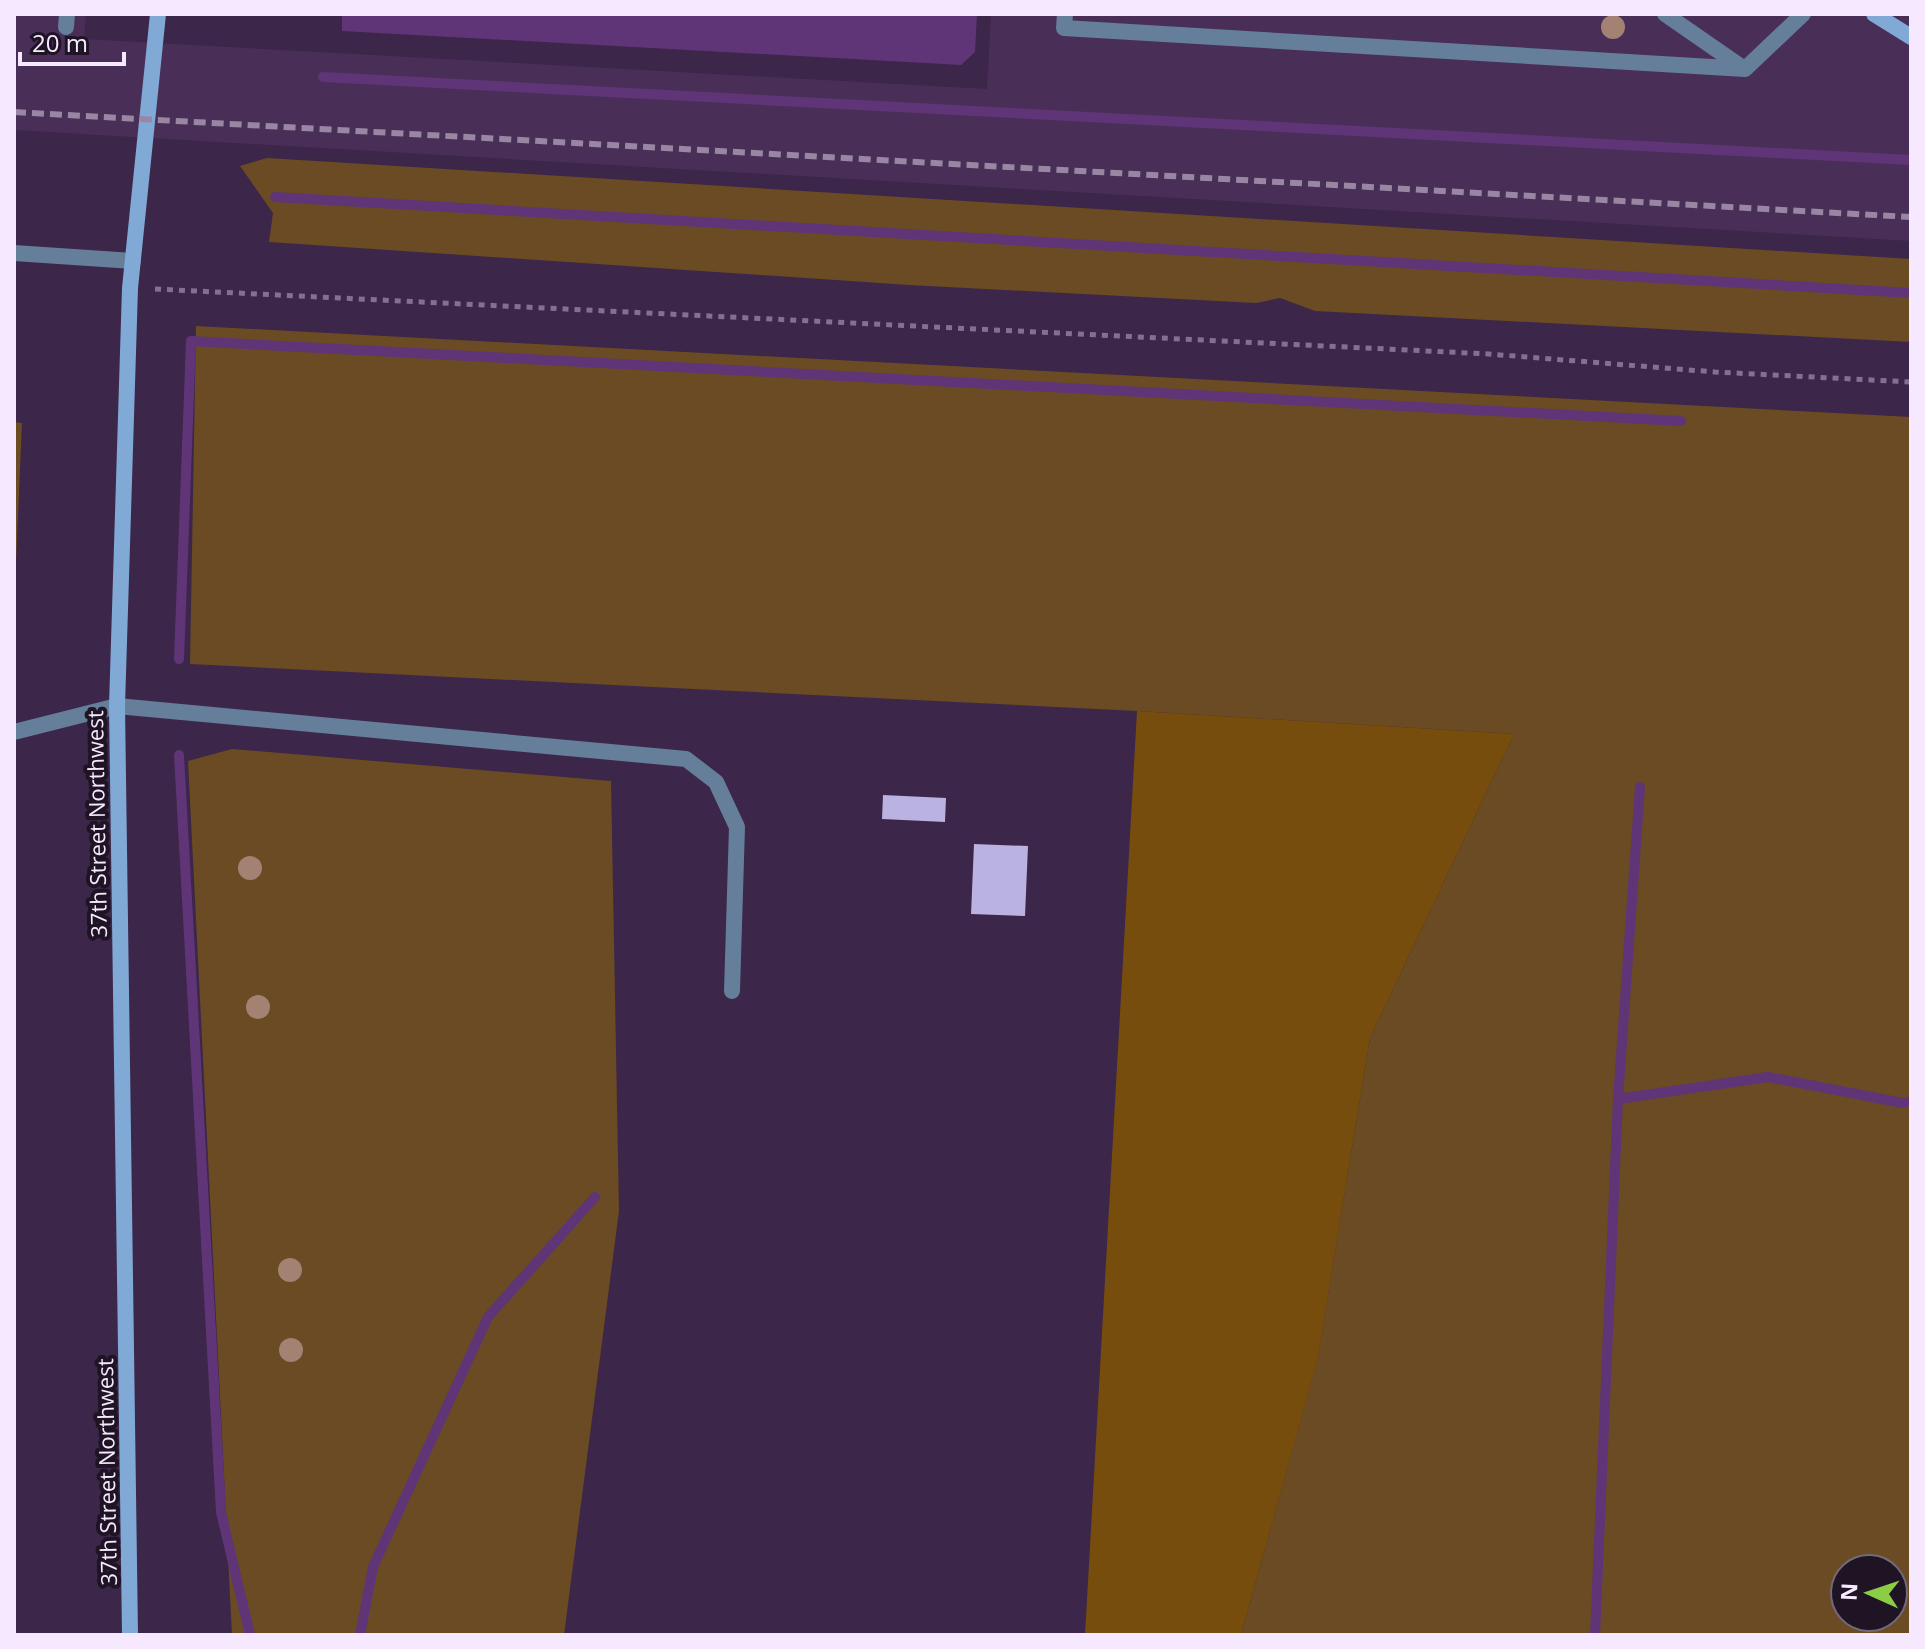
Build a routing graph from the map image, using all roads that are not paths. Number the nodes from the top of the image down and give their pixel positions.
1 (158, 14) edge
2 (1065, 14) edge
3 (1665, 14) edge
4 (1803, 14) edge
5 (1874, 14) edge
6 (1911, 37) edge
7 (1745, 69) junction
8 (14, 253) edge
9 (133, 261) junction
10 (117, 706) junction
11 (14, 732) edge
12 (732, 991) dead end
13 (130, 1635) edge

1 - 9 main road, 37th Street Northwest
2 - 7 street
3 - 7 street
4 - 7 street
5 - 6 main road
8 - 9 street
9 - 10 main road, 37th Street Northwest
10 - 11 street
10 - 12 street
10 - 13 main road, 37th Street Northwest

